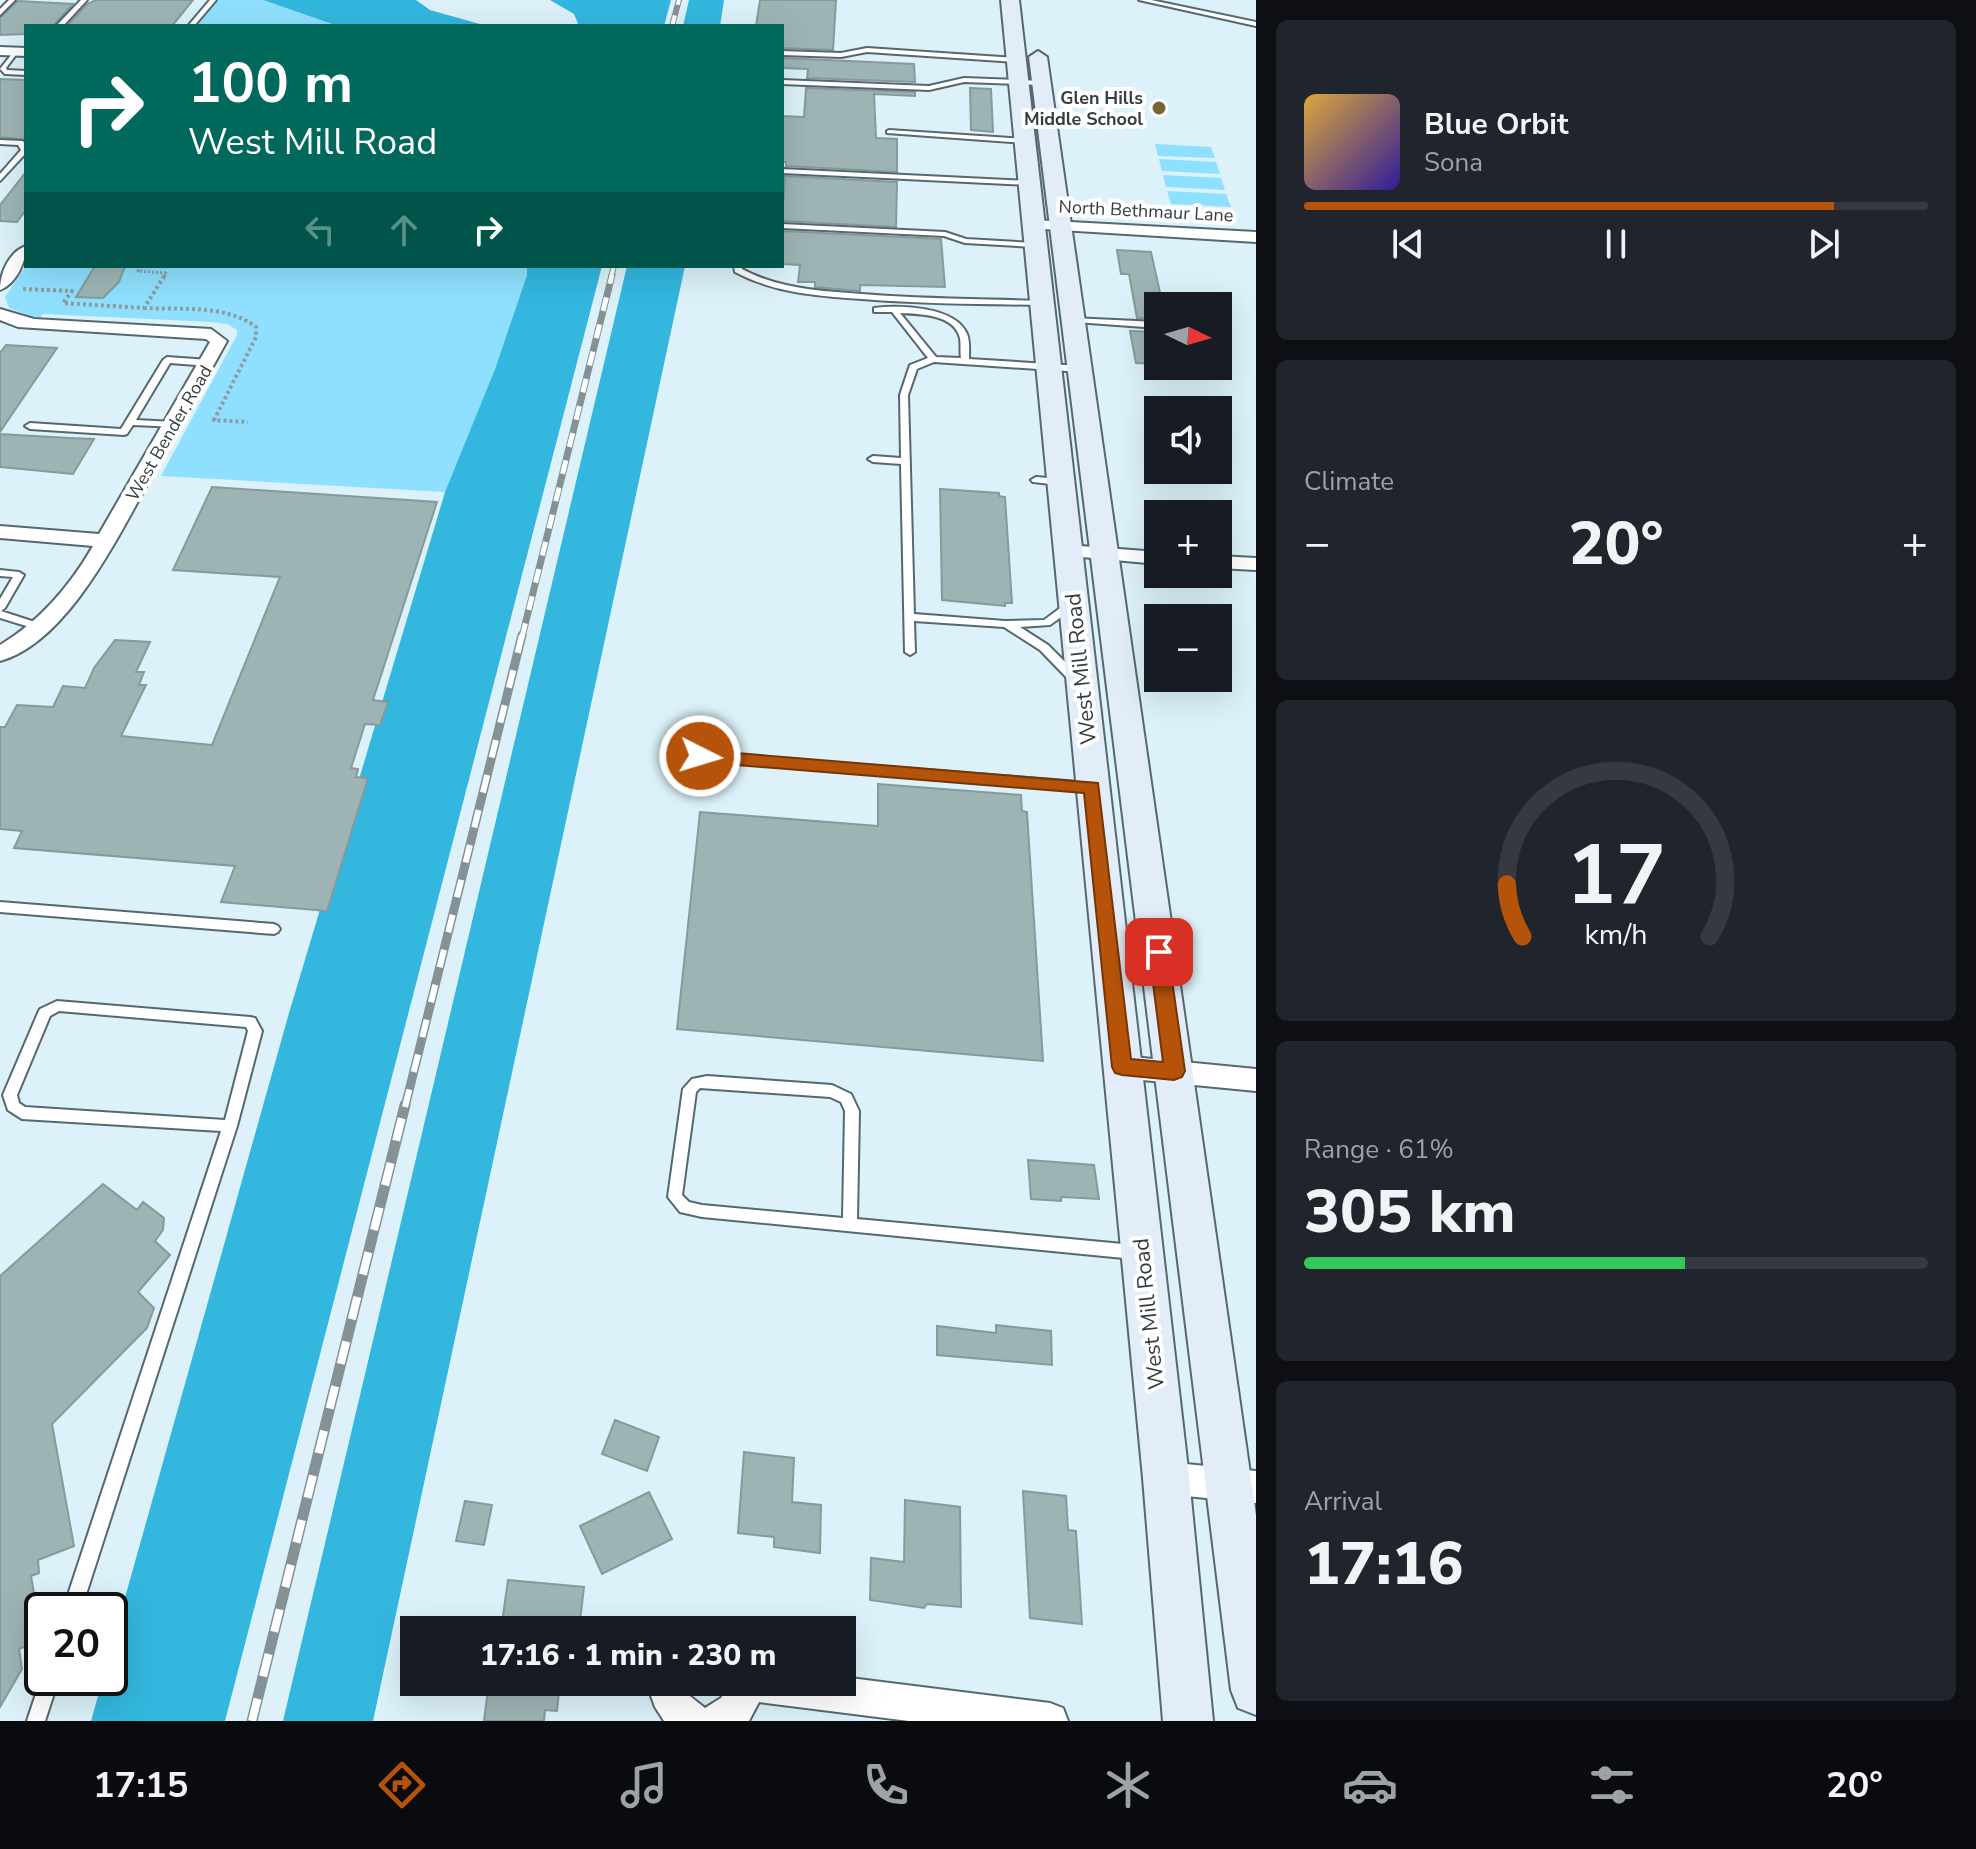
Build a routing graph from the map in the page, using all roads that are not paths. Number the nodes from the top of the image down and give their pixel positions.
1 (12, 0) edge
2 (84, 0) edge
3 (213, 0) edge
4 (1010, 0) edge
5 (1030, 0) edge
6 (1142, 0) edge
7 (0, 13) edge
8 (61, 24) edge
9 (193, 24) edge
10 (1256, 24) edge
11 (0, 51) edge
12 (21, 52) edge
13 (784, 53) edge
14 (24, 73) edge
15 (1026, 75) junction
16 (784, 82) edge
17 (889, 132) dead end
18 (1025, 141) junction
19 (0, 142) edge
20 (24, 149) edge
21 (24, 151) edge
22 (784, 171) edge
23 (0, 179) edge
24 (1029, 183) junction
25 (784, 226) edge
26 (1044, 232) junction
27 (1256, 237) edge
28 (24, 255) edge
29 (739, 268) edge
30 (8, 287) edge
31 (1042, 303) junction
32 (877, 310) dead end
33 (894, 310) junction
34 (0, 314) edge
35 (1075, 320) junction
36 (1144, 324) edge
37 (933, 359) junction
38 (965, 360) junction
39 (209, 363) junction
40 (1064, 368) junction
41 (130, 422) junction
42 (174, 425) junction
43 (30, 426) dead end
44 (873, 459) dead end
45 (905, 461) junction
46 (0, 532) edge
47 (108, 541) junction
48 (1067, 551) junction
49 (1106, 554) junction
50 (1144, 557) edge
51 (1232, 563) edge
52 (1256, 564) edge
53 (0, 573) edge
54 (1073, 604) junction
55 (0, 608) edge
56 (0, 614) edge
57 (909, 617) junction
58 (1005, 624) junction
59 (40, 627) junction
60 (910, 652) dead end
61 (0, 654) edge
62 (1081, 686) junction
63 (670, 754) dead end
64 (1109, 776) junction
65 (0, 907) edge
66 (274, 929) dead end
67 (1122, 1067) junction
68 (1174, 1071) junction
69 (1256, 1080) edge
70 (230, 1126) junction
71 (850, 1225) junction
72 (1141, 1253) junction
73 (1166, 1478) junction
74 (1242, 1485) edge
75 (78, 1592) edge
76 (1256, 1690) edge
77 (44, 1696) edge
78 (669, 1696) edge
79 (745, 1696) edge
80 (851, 1696) edge
81 (36, 1721) edge
82 (694, 1721) edge
83 (716, 1721) edge
84 (1050, 1721) edge
85 (1188, 1721) edge

1 - 7 lane
2 - 8 lane
3 - 9 lane
4 - 15 main road, West Mill Road
5 - 15 main road, West Mill Road
6 - 10 lane
11 - 12 street
12 - 14 lane
13 - 15 lane
15 - 16 lane
15 - 18 main road, West Mill Road
15 - 26 main road, West Mill Road
17 - 18 lane
18 - 24 main road, West Mill Road
19 - 20 lane
21 - 23 lane
22 - 24 lane
24 - 26 main road, West Mill Road
25 - 26 lane
26 - 27 street, North Bethmaur Lane
26 - 31 main road, West Mill Road
26 - 35 main road, West Mill Road
28 - 30 street
29 - 31 lane
31 - 40 main road, West Mill Road
32 - 33 lane
33 - 37 lane
33 - 38 lane
34 - 39 street, West Bender Road
35 - 36 lane
35 - 40 main road, West Mill Road
37 - 38 lane
37 - 45 lane
38 - 40 lane
39 - 41 lane
39 - 42 street, West Bender Road
40 - 48 main road, West Mill Road
40 - 49 main road, West Mill Road
41 - 42 lane
41 - 43 lane
42 - 47 street, West Bender Road
44 - 45 lane
45 - 57 lane
46 - 47 street
47 - 59 street, West Bender Road
48 - 49 street
48 - 54 main road, West Mill Road
49 - 50 street
49 - 64 main road, West Mill Road
51 - 52 street
53 - 55 lane
54 - 58 lane
54 - 62 main road, West Mill Road
56 - 59 lane
57 - 58 lane
57 - 60 lane
58 - 62 lane
59 - 61 street, West Bender Road
62 - 64 main road, West Mill Road
63 - 64 lane
64 - 67 main road, West Mill Road
64 - 68 main road, West Mill Road
65 - 66 lane
67 - 68 street
67 - 72 main road, West Mill Road
68 - 69 street
68 - 74 main road, West Mill Road
70 - 70 lane
70 - 75 lane
71 - 71 lane
71 - 72 lane
72 - 73 main road, West Mill Road
73 - 74 street
73 - 85 main road, West Mill Road
74 - 76 main road, West Mill Road
77 - 81 lane
78 - 82 street
79 - 83 street
80 - 84 street

